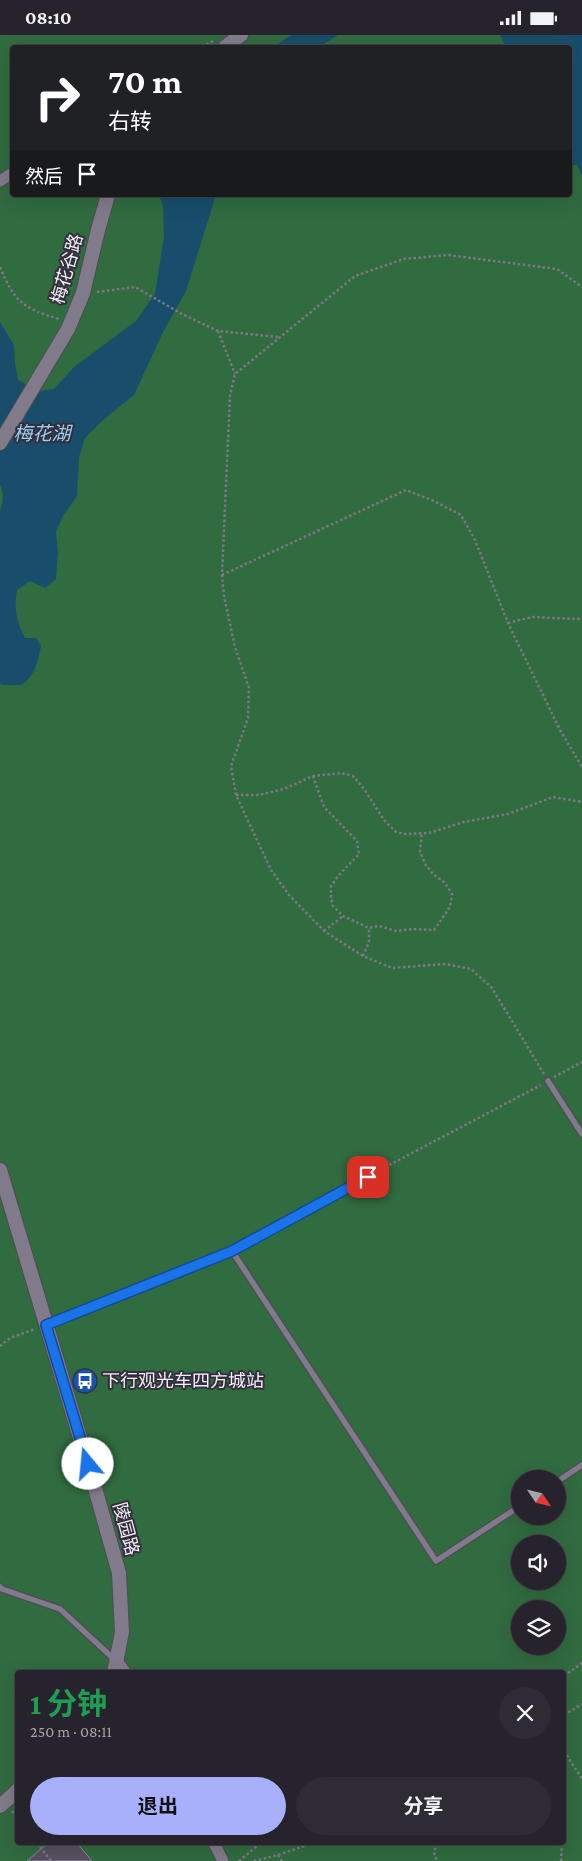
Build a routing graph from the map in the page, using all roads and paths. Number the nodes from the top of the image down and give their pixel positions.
1 (241, 35) edge
2 (228, 45) edge
3 (107, 197) edge
4 (0, 267) edge
5 (582, 287) edge
6 (84, 293) junction
7 (64, 320) dead end
8 (218, 331) junction
9 (279, 337) junction
10 (235, 374) junction
11 (0, 443) edge
12 (222, 575) junction
13 (582, 618) edge
14 (508, 623) junction
15 (582, 767) edge
16 (313, 776) junction
17 (236, 795) junction
18 (582, 802) edge
19 (422, 833) junction
20 (343, 916) junction
21 (369, 928) junction
22 (324, 931) junction
23 (363, 957) junction
24 (582, 1062) edge
25 (548, 1081) junction
26 (582, 1134) edge
27 (0, 1169) edge
28 (368, 1177) joint
29 (232, 1251) junction
30 (46, 1325) junction
31 (0, 1346) edge
32 (582, 1465) edge
33 (566, 1476) edge
34 (511, 1512) edge
35 (0, 1587) edge
36 (582, 1663) edge
37 (115, 1667) edge
38 (566, 1675) edge
39 (582, 1704) edge
40 (566, 1714) edge
41 (566, 1754) edge
42 (582, 1779) edge
43 (15, 1792) edge
44 (0, 1805) edge
45 (39, 1845) edge
46 (215, 1845) edge
47 (259, 1845) edge
48 (306, 1845) edge
49 (436, 1845) edge
50 (562, 1845) edge
51 (278, 1855) junction
52 (51, 1861) edge
53 (223, 1861) edge
54 (239, 1861) edge
55 (254, 1861) edge
56 (282, 1861) edge
57 (437, 1861) edge
58 (561, 1861) edge

1 - 2 street
3 - 6 street, 梅花谷路
4 - 7 path
5 - 9 path
6 - 8 path
6 - 11 street, 梅花谷路
8 - 9 path
8 - 10 path
9 - 10 path
10 - 12 path
12 - 14 path
12 - 17 path
13 - 14 path
14 - 15 path
16 - 17 path
16 - 19 path
16 - 20 path
17 - 22 path
18 - 19 path
19 - 21 path
20 - 21 path
20 - 22 path
21 - 23 path
22 - 23 path
23 - 25 path
24 - 25 path
25 - 26 lane
25 - 28 path
27 - 30 street, 陵园路
28 - 29 lane
29 - 30 lane
29 - 34 lane
30 - 31 path
30 - 37 street, 陵园路
32 - 33 lane
35 - 37 lane
36 - 38 path
39 - 40 path
41 - 42 path
43 - 44 street
45 - 52 path
46 - 53 street
47 - 54 path
48 - 51 path
49 - 57 path
50 - 58 path
51 - 55 path
51 - 56 path

